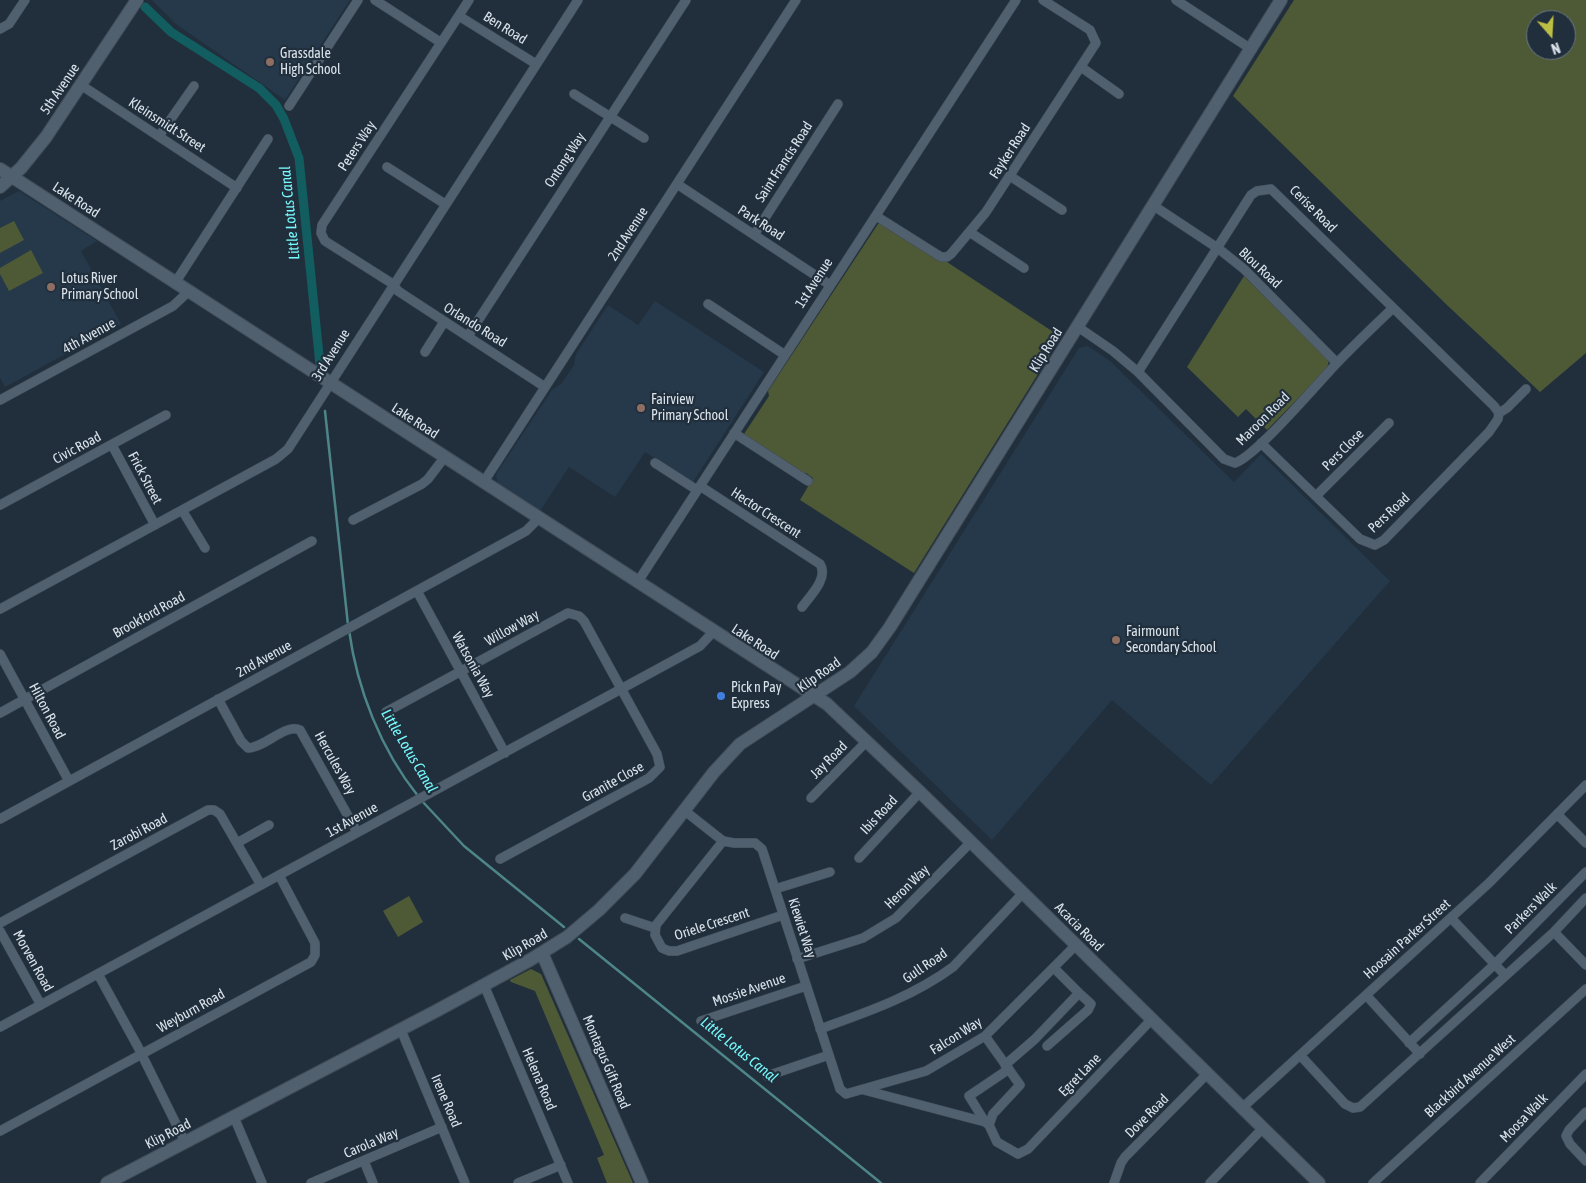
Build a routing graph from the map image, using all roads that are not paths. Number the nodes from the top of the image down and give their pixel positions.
1 (25, 0) edge
2 (358, 0) edge
3 (375, 0) edge
4 (469, 0) edge
5 (578, 0) edge
6 (686, 0) edge
7 (796, 0) edge
8 (1016, 0) edge
9 (1043, 0) edge
10 (1176, 0) edge
11 (1281, 0) edge
12 (134, 4) edge
13 (459, 16) junction
14 (0, 29) edge
15 (440, 42) junction
16 (1251, 48) junction
17 (536, 64) junction
18 (1081, 67) junction
19 (81, 85) junction
20 (194, 86) dead end
21 (574, 94) dead end
22 (1119, 94) dead end
23 (838, 104) dead end
24 (289, 106) dead end
25 (610, 117) junction
26 (159, 136) junction
27 (644, 138) dead end
28 (268, 139) dead end
29 (387, 167) dead end
30 (0, 169) edge
31 (1010, 176) junction
32 (12, 177) junction
33 (677, 184) junction
34 (0, 187) edge
35 (238, 188) junction
36 (445, 204) junction
37 (1154, 206) junction
38 (1062, 210) dead end
39 (876, 216) junction
40 (971, 233) junction
41 (754, 235) junction
42 (1219, 249) junction
43 (1024, 268) dead end
44 (175, 283) junction
45 (393, 284) junction
46 (830, 285) junction
47 (188, 292) junction
48 (708, 304) dead end
49 (1393, 308) junction
50 (444, 322) junction
51 (1078, 327) junction
52 (468, 336) junction
53 (425, 352) dead end
54 (785, 355) junction
55 (1337, 363) junction
56 (1138, 372) junction
57 (329, 383) junction
58 (545, 387) junction
59 (1526, 388) dead end
60 (0, 400) edge
61 (1499, 413) junction
62 (166, 414) dead end
63 (1389, 423) dead end
64 (734, 433) junction
65 (1261, 443) junction
66 (112, 445) junction
67 (444, 458) junction
68 (655, 463) dead end
69 (808, 481) dead end
70 (483, 482) junction
71 (698, 488) junction
72 (1317, 496) junction
73 (0, 505) edge
74 (182, 510) junction
75 (538, 518) junction
76 (353, 520) dead end
77 (155, 525) junction
78 (312, 541) dead end
79 (205, 548) dead end
80 (637, 583) junction
81 (417, 591) junction
82 (802, 607) dead end
83 (0, 609) edge
84 (713, 632) junction
85 (0, 654) edge
86 (461, 672) junction
87 (621, 689) junction
88 (815, 697) junction
89 (218, 699) junction
90 (25, 700) junction
91 (386, 712) dead end
92 (0, 713) edge
93 (867, 742) junction
94 (505, 753) junction
95 (69, 781) junction
96 (1586, 785) edge
97 (920, 792) junction
98 (811, 798) dead end
99 (685, 811) junction
100 (1557, 814) junction
101 (0, 819) edge
102 (269, 824) dead end
103 (357, 832) junction
104 (723, 841) junction
105 (971, 842) junction
106 (237, 843) junction
107 (1586, 843) edge
108 (858, 858) dead end
109 (500, 860) dead end
110 (830, 872) dead end
111 (1586, 872) edge
112 (279, 875) junction
113 (261, 885) junction
114 (775, 889) junction
115 (1023, 893) junction
116 (1586, 898) edge
117 (783, 916) junction
118 (625, 918) dead end
119 (1451, 918) junction
120 (0, 923) edge
121 (655, 928) junction
122 (0, 931) edge
123 (1554, 932) junction
124 (1076, 945) junction
125 (542, 953) junction
126 (798, 959) junction
127 (1495, 964) junction
128 (1586, 965) edge
129 (1054, 968) junction
130 (98, 974) junction
131 (1505, 975) junction
132 (484, 985) junction
133 (806, 986) junction
134 (1586, 989) edge
135 (1079, 992) junction
136 (1366, 995) junction
137 (41, 1005) junction
138 (1152, 1019) junction
139 (701, 1021) dead end
140 (0, 1027) edge
141 (820, 1029) junction
142 (401, 1030) junction
143 (985, 1036) junction
144 (1409, 1043) junction
145 (1047, 1046) dead end
146 (1420, 1054) junction
147 (140, 1055) junction
148 (829, 1055) junction
149 (1300, 1055) junction
150 (1007, 1067) junction
151 (1208, 1073) junction
152 (1586, 1074) edge
153 (767, 1076) dead end
154 (864, 1090) junction
155 (851, 1094) joint
156 (1242, 1108) junction
157 (1586, 1112) edge
158 (234, 1117) junction
159 (987, 1124) junction
160 (442, 1127) junction
161 (1263, 1128) junction
162 (0, 1131) edge
163 (185, 1142) junction
164 (364, 1161) junction
165 (1586, 1161) edge
166 (560, 1165) junction
167 (1482, 1182) edge
168 (106, 1183) edge
169 (262, 1183) edge
170 (311, 1183) edge
171 (373, 1183) edge
172 (465, 1183) edge
173 (518, 1183) edge
174 (568, 1183) edge
175 (642, 1183) edge
176 (1114, 1183) edge
177 (1210, 1183) edge
178 (1320, 1183) edge
179 (1372, 1183) edge

1 - 14 street
2 - 24 street
3 - 15 street
4 - 13 street, Peters Way
5 - 17 street, 3rd Avenue
6 - 25 street, Ontong Way
7 - 33 street, 2nd Avenue
8 - 39 street, 1st Avenue
9 - 18 street, Fayker Road
10 - 16 street
11 - 16 street, Klip Road
12 - 19 street, 5th Avenue
13 - 15 street, Peters Way
13 - 17 street, Ben Road
15 - 45 street, Peters Way
16 - 37 street, Klip Road
17 - 36 street, 3rd Avenue
18 - 22 street
18 - 31 street, Fayker Road
19 - 26 street, Kleinsmidt Street
19 - 32 street, 5th Avenue
20 - 26 street
21 - 25 street
23 - 41 street, Saint Francis Road
25 - 27 street
25 - 52 street, Ontong Way
26 - 35 street, Kleinsmidt Street
28 - 35 street
29 - 36 street
30 - 32 street, Lake Road
31 - 38 street
31 - 40 street, Fayker Road
32 - 34 street, 5th Avenue
32 - 44 street, Lake Road
33 - 41 street, Park Road
33 - 58 street, 2nd Avenue
35 - 44 street
36 - 45 street, 3rd Avenue
37 - 42 street, Blou Road
37 - 51 street, Klip Road
39 - 40 street, Fayker Road
39 - 46 street, 1st Avenue
40 - 43 street
41 - 46 street, Park Road
42 - 49 street, Cerise Road
42 - 55 street, Blou Road
42 - 56 street, Cerise Road
44 - 47 street, Lake Road
45 - 50 street, Orlando Road
45 - 57 street, 3rd Avenue
46 - 54 street, 1st Avenue
47 - 57 street, Lake Road
47 - 60 street, 4th Avenue
48 - 54 street
49 - 55 street, Maroon Road
49 - 61 street, Cerise Road
50 - 52 street, Orlando Road
50 - 53 street
51 - 56 street, Maroon Road
51 - 88 street, Klip Road
52 - 58 street, Orlando Road
54 - 64 street, 1st Avenue
55 - 65 street, Maroon Road
56 - 65 street, Maroon Road
57 - 67 street, Lake Road
57 - 74 street, 3rd Avenue
58 - 70 street, 2nd Avenue
59 - 61 street, Pers Road
61 - 72 street, Pers Road
62 - 66 street, Civic Road
63 - 72 street, Pers Close
64 - 69 street
64 - 71 street, 1st Avenue
65 - 72 street, Pers Road
66 - 73 street, Civic Road
66 - 77 street, Frick Street
67 - 70 street, Lake Road
67 - 76 street
68 - 71 street, Hector Crescent
70 - 75 street, Lake Road
71 - 80 street, 1st Avenue
71 - 82 street, Hector Crescent
74 - 77 street, 3rd Avenue
74 - 79 street
75 - 80 street, Lake Road
75 - 81 street, 2nd Avenue
77 - 83 street, 3rd Avenue
78 - 90 street, Brookford Road
80 - 84 street, Lake Road
81 - 86 street, Watsonia Way
81 - 89 street, 2nd Avenue
84 - 87 street, 1st Avenue
84 - 88 street, Lake Road
85 - 90 street, Hilton Road
86 - 87 street, Willow Way
86 - 91 street, Willow Way
86 - 94 street, Watsonia Way
87 - 94 street, 1st Avenue
87 - 109 street, Granite Close
88 - 93 street, Acacia Road
88 - 99 street, Klip Road
89 - 95 street, 2nd Avenue
89 - 103 street, Hercules Way
90 - 92 street, Brookford Road
90 - 95 street, Hilton Road
93 - 97 street, Acacia Road
93 - 98 street, Jay Road
94 - 103 street, 1st Avenue
95 - 101 street, 2nd Avenue
96 - 100 street, Hoosain Parker Street
97 - 105 street, Acacia Road
97 - 108 street, Ibis Road
99 - 104 street
99 - 125 street, Klip Road
100 - 107 street
100 - 119 street, Hoosain Parker Street
102 - 106 street
103 - 112 street, 1st Avenue
104 - 114 street, Kiewiet Way
104 - 121 street, Oriele Crescent
105 - 115 street, Acacia Road
105 - 126 street, Heron Way
106 - 113 street, Zarobi Road
106 - 120 street, Zarobi Road
110 - 114 street
111 - 127 street, Parkers Walk
112 - 113 street, 1st Avenue
112 - 147 street, Weyburn Road
113 - 130 street, 1st Avenue
114 - 117 street, Kiewiet Way
115 - 124 street, Acacia Road
115 - 141 street, Gull Road
116 - 123 street
117 - 121 street, Oriele Crescent
117 - 126 street, Kiewiet Way
118 - 121 street
119 - 127 street
119 - 136 street, Hoosain Parker Street
122 - 137 street, Morven Road
123 - 128 street
123 - 131 street
124 - 129 street, Falcon Way
124 - 138 street, Acacia Road
125 - 132 street, Klip Road
125 - 175 street, Montagus Gift Road
126 - 133 street, Kiewiet Way
127 - 131 street
127 - 144 street, Parkers Walk
129 - 135 street
129 - 143 street, Falcon Way
130 - 137 street, 1st Avenue
130 - 147 street
131 - 146 street
132 - 142 street, Klip Road
132 - 166 street, Helena Road
133 - 139 street, Mossie Avenue
133 - 141 street, Kiewiet Way
134 - 179 street, Blackbird Avenue West
135 - 145 street
135 - 150 street
136 - 144 street
136 - 149 street, Hoosain Parker Street
137 - 140 street, 1st Avenue
138 - 151 street, Acacia Road
138 - 159 street, Egret Lane
141 - 148 street, Kiewiet Way
142 - 158 street, Klip Road
142 - 160 street, Irene Road
143 - 150 street
143 - 154 street, Falcon Way
144 - 146 street
146 - 149 street
147 - 162 street, Weyburn Road
147 - 163 street
148 - 153 street
148 - 155 street, Kiewiet Way
149 - 156 street, Hoosain Parker Street
150 - 159 street
150 - 159 street
151 - 156 street, Acacia Road
151 - 176 street, Dove Road
152 - 167 street, Moosa Walk
154 - 155 street, Falcon Way
154 - 159 street
156 - 161 street, Acacia Road
157 - 165 street
158 - 163 street, Klip Road
158 - 169 street
160 - 164 street, Carola Way
160 - 172 street, Irene Road
161 - 177 street
161 - 178 street, Acacia Road
163 - 168 street, Klip Road
164 - 170 street, Carola Way
164 - 171 street
166 - 173 street
166 - 174 street, Helena Road

